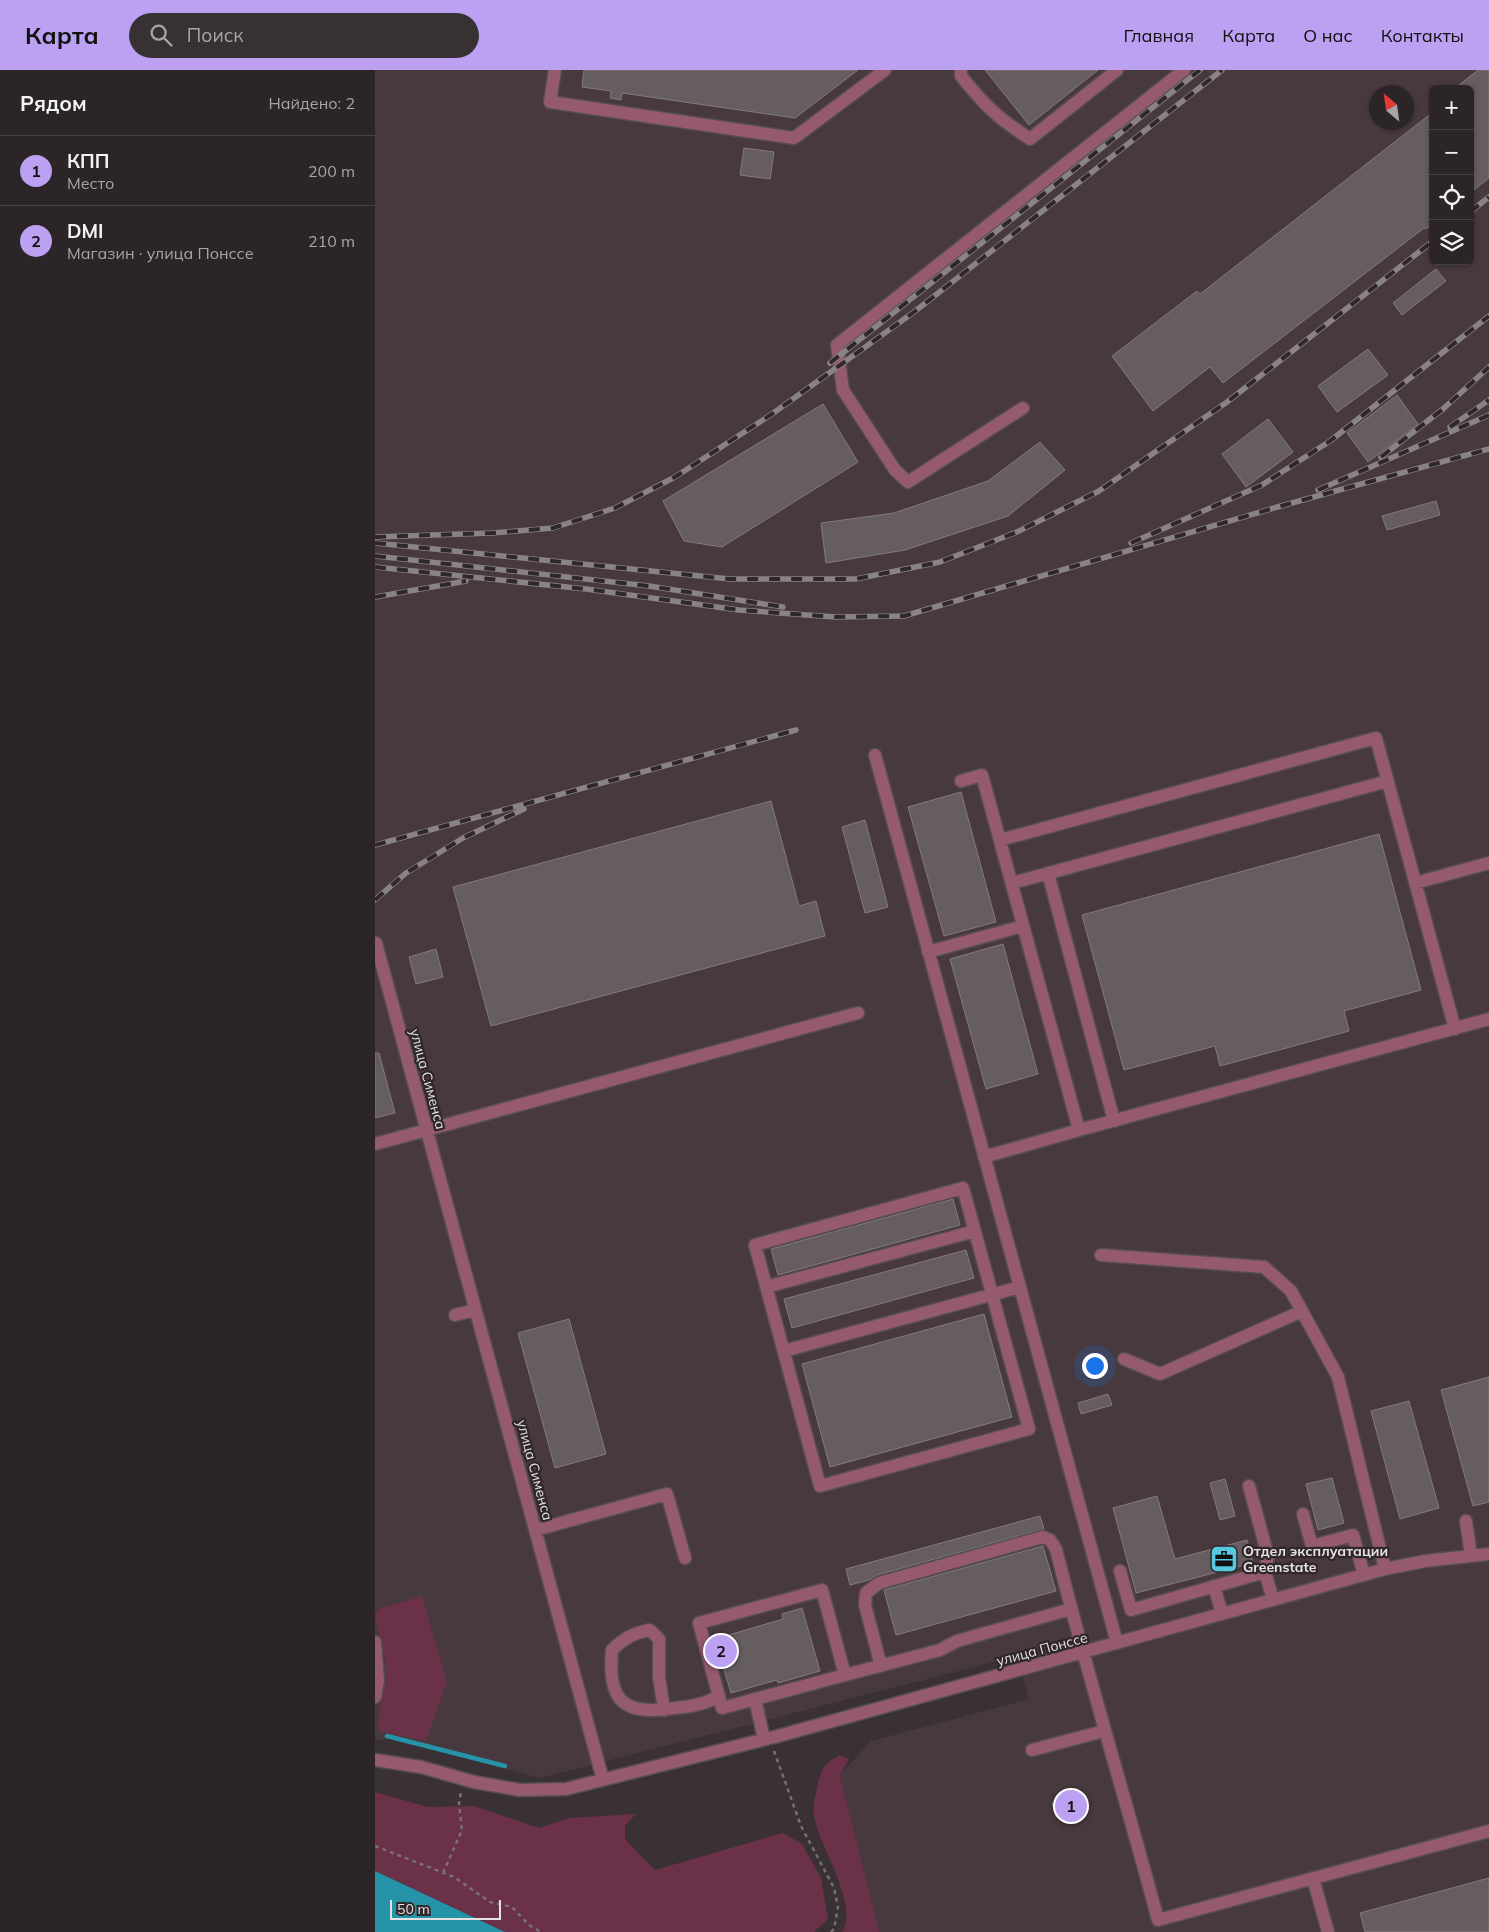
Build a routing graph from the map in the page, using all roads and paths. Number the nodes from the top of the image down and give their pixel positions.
1 (555, 70) edge
2 (885, 70) edge
3 (961, 70) edge
4 (1117, 70) edge
5 (1184, 70) edge
6 (1023, 408) dead end
7 (875, 755) dead end
8 (961, 781) dead end
9 (1388, 781) junction
10 (1000, 840) junction
11 (1489, 863) edge
12 (1048, 874) junction
13 (1012, 883) junction
14 (1415, 883) junction
15 (1023, 926) junction
16 (376, 943) edge
17 (928, 952) junction
18 (378, 964) edge
19 (858, 1013) dead end
20 (1489, 1020) edge
21 (1455, 1029) junction
22 (1115, 1121) junction
23 (427, 1130) junction
24 (1079, 1130) junction
25 (375, 1144) edge
26 (984, 1157) junction
27 (975, 1231) junction
28 (1101, 1255) dead end
29 (1020, 1287) junction
30 (766, 1288) junction
31 (992, 1294) junction
32 (475, 1310) junction
33 (1301, 1312) junction
34 (455, 1315) dead end
35 (784, 1351) junction
36 (1124, 1359) dead end
37 (1249, 1486) dead end
38 (1303, 1514) dead end
39 (1466, 1521) dead end
40 (535, 1530) junction
41 (1489, 1554) edge
42 (1471, 1555) junction
43 (685, 1558) dead end
44 (1385, 1569) junction
45 (1121, 1571) dead end
46 (1265, 1572) junction
47 (1364, 1575) junction
48 (1214, 1586) junction
49 (1273, 1600) junction
50 (1071, 1609) junction
51 (1223, 1614) junction
52 (375, 1642) edge
53 (1117, 1644) junction
54 (1082, 1653) junction
55 (881, 1666) junction
56 (845, 1675) junction
57 (375, 1696) edge
58 (719, 1696) junction
59 (755, 1699) junction
60 (664, 1710) junction
61 (1104, 1731) junction
62 (767, 1738) junction
63 (1032, 1750) dead end
64 (375, 1760) edge
65 (459, 1778) junction
66 (603, 1780) junction
67 (1489, 1831) edge
68 (375, 1846) edge
69 (443, 1873) junction
70 (1313, 1878) junction
71 (541, 1932) edge
72 (831, 1932) edge
73 (1328, 1932) edge

1 - 2 street
3 - 4 street
5 - 6 street
7 - 17 street
8 - 10 street
9 - 10 street
9 - 12 street
9 - 14 street
10 - 13 street
11 - 14 street
12 - 13 street
12 - 22 street
13 - 15 street
14 - 21 street
15 - 17 street
15 - 24 street
16 - 18 street, улица Сименса
17 - 26 street
18 - 23 street, улица Сименса
19 - 23 street
20 - 21 street
21 - 22 street
22 - 24 street
23 - 25 street
23 - 32 street, улица Сименса
24 - 26 street
26 - 29 street
27 - 30 street
27 - 30 street
27 - 31 street
28 - 33 street
29 - 31 street
29 - 53 street
30 - 35 street
31 - 35 street
31 - 35 street
32 - 34 street
32 - 40 street, улица Сименса
33 - 36 street
33 - 44 street
37 - 46 street
38 - 47 street
39 - 42 street
40 - 43 street
40 - 66 street, улица Сименса
41 - 42 street, улица Понссе
42 - 44 street, улица Понссе
44 - 47 street, улица Понссе
45 - 48 street
46 - 48 street
46 - 49 street
47 - 49 street, улица Понссе
48 - 51 street
49 - 51 street, улица Понссе
50 - 54 street
50 - 55 street
50 - 55 street
51 - 53 street, улица Понссе
52 - 57 street
53 - 54 street, улица Понссе
54 - 61 street
54 - 62 street, улица Понссе
55 - 56 street
56 - 58 street
56 - 59 street
58 - 59 street
58 - 60 street
59 - 62 street
60 - 60 street
61 - 63 street
61 - 70 street
62 - 66 street, улица Понссе
62 - 72 path
64 - 65 street
65 - 66 street
65 - 69 path
67 - 70 street
68 - 69 path
69 - 71 path
70 - 73 street

